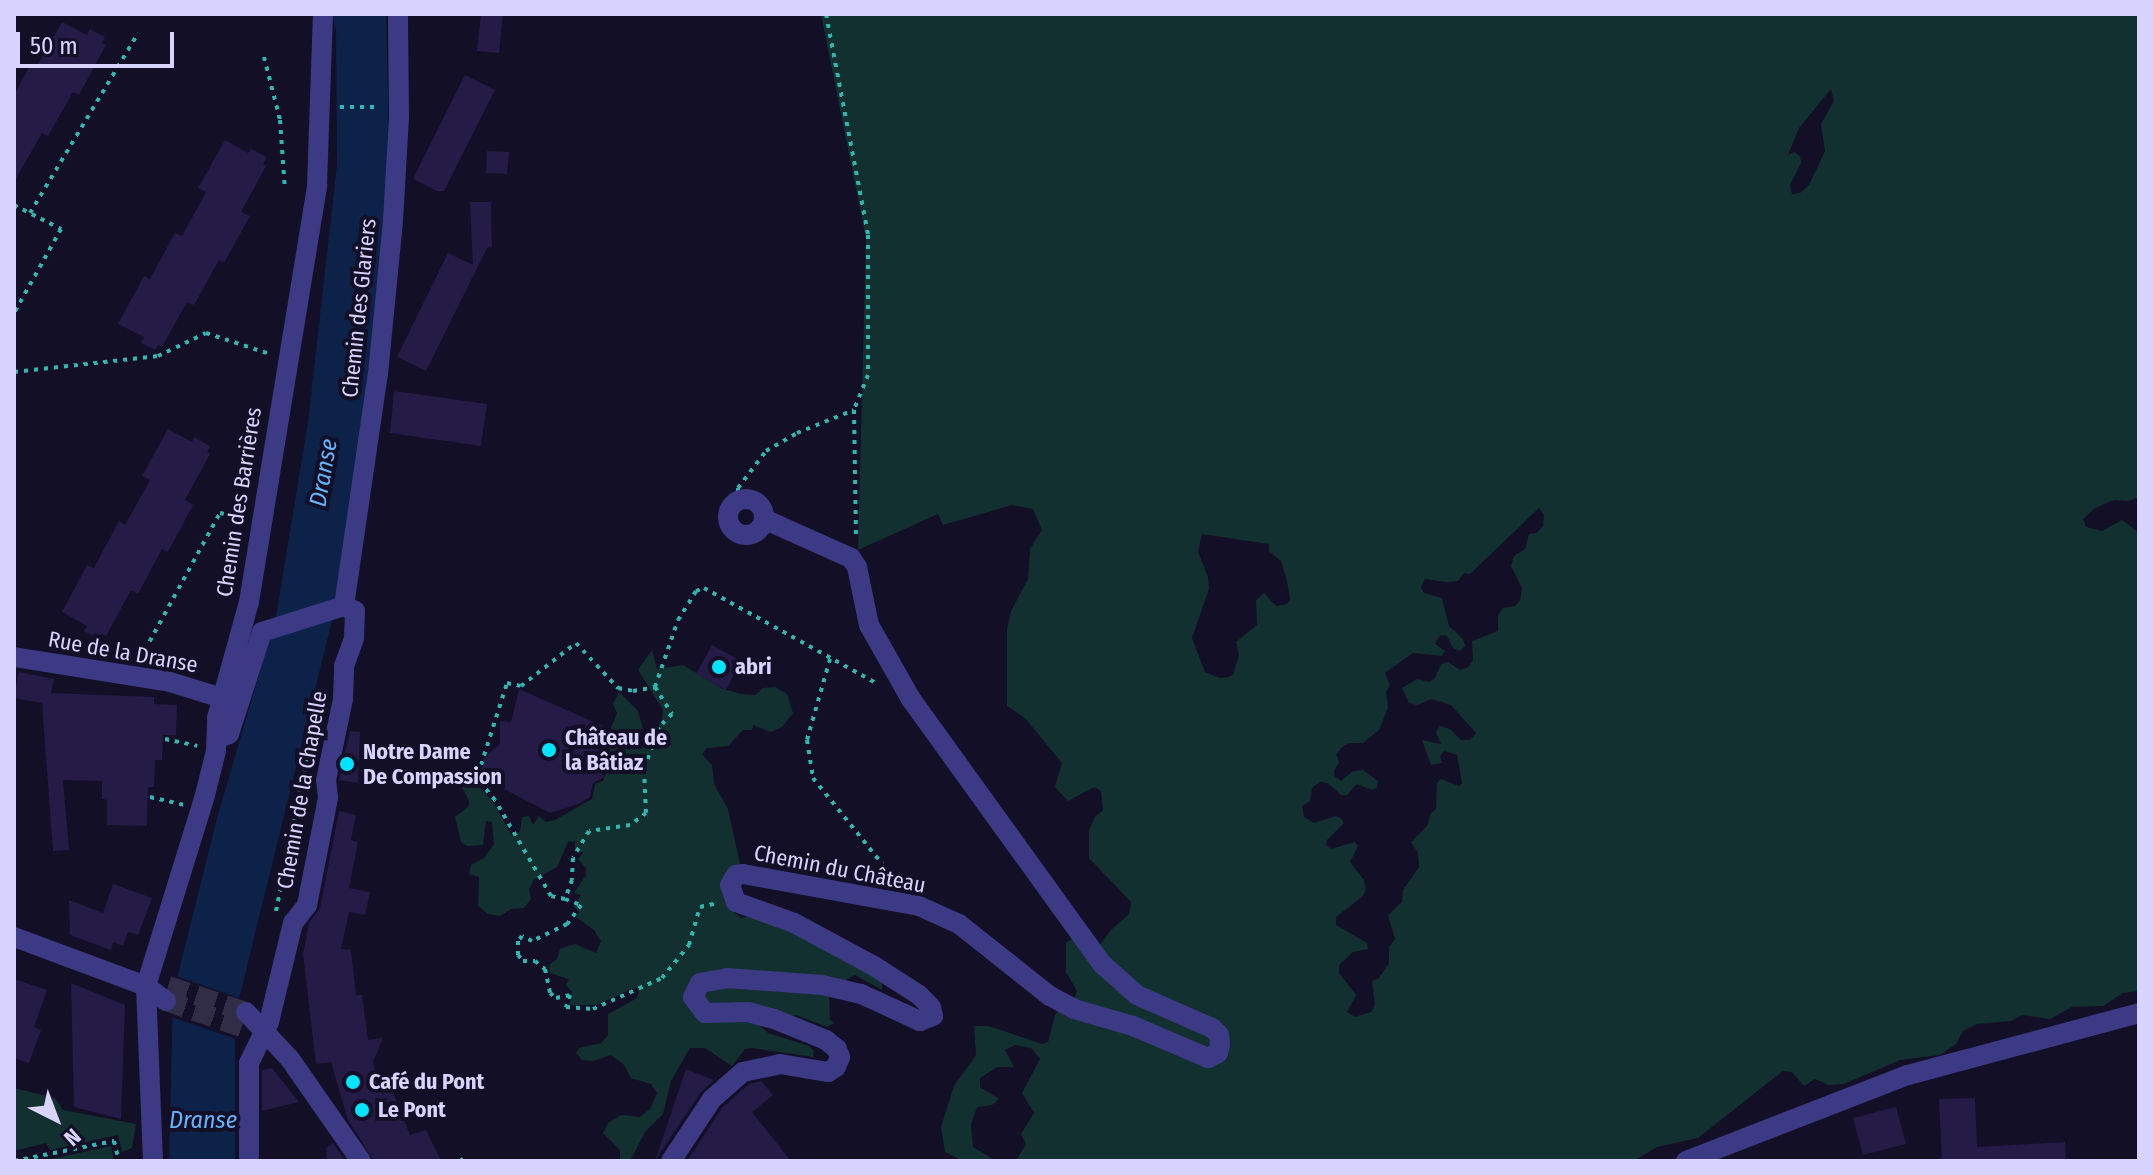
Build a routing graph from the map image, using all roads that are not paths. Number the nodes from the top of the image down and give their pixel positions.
1 (323, 14) edge
2 (398, 14) edge
3 (764, 519) junction
4 (344, 606) junction
5 (14, 657) edge
6 (222, 698) junction
7 (212, 744) junction
8 (14, 937) edge
9 (146, 986) junction
10 (167, 994) tunnel mouth
11 (2139, 1013) edge
12 (251, 1024) junction
13 (153, 1161) edge
14 (249, 1161) edge
15 (361, 1161) edge
16 (671, 1161) edge
17 (1686, 1161) edge

1 - 6 street, Chemin des Barrières
2 - 4 street, Chemin des Glariers
3 - 3 street
3 - 16 street, Chemin du Château
4 - 7 street
4 - 12 street, Chemin de la Chapelle
5 - 6 street, Rue de la Dranse
6 - 7 street, Chemin des Barrières
7 - 9 street, Chemin des Barrières
8 - 9 street
9 - 10 street
9 - 13 street, Chemin des Barrières
11 - 17 street
12 - 14 street, Chemin de la Chapelle
12 - 15 street

